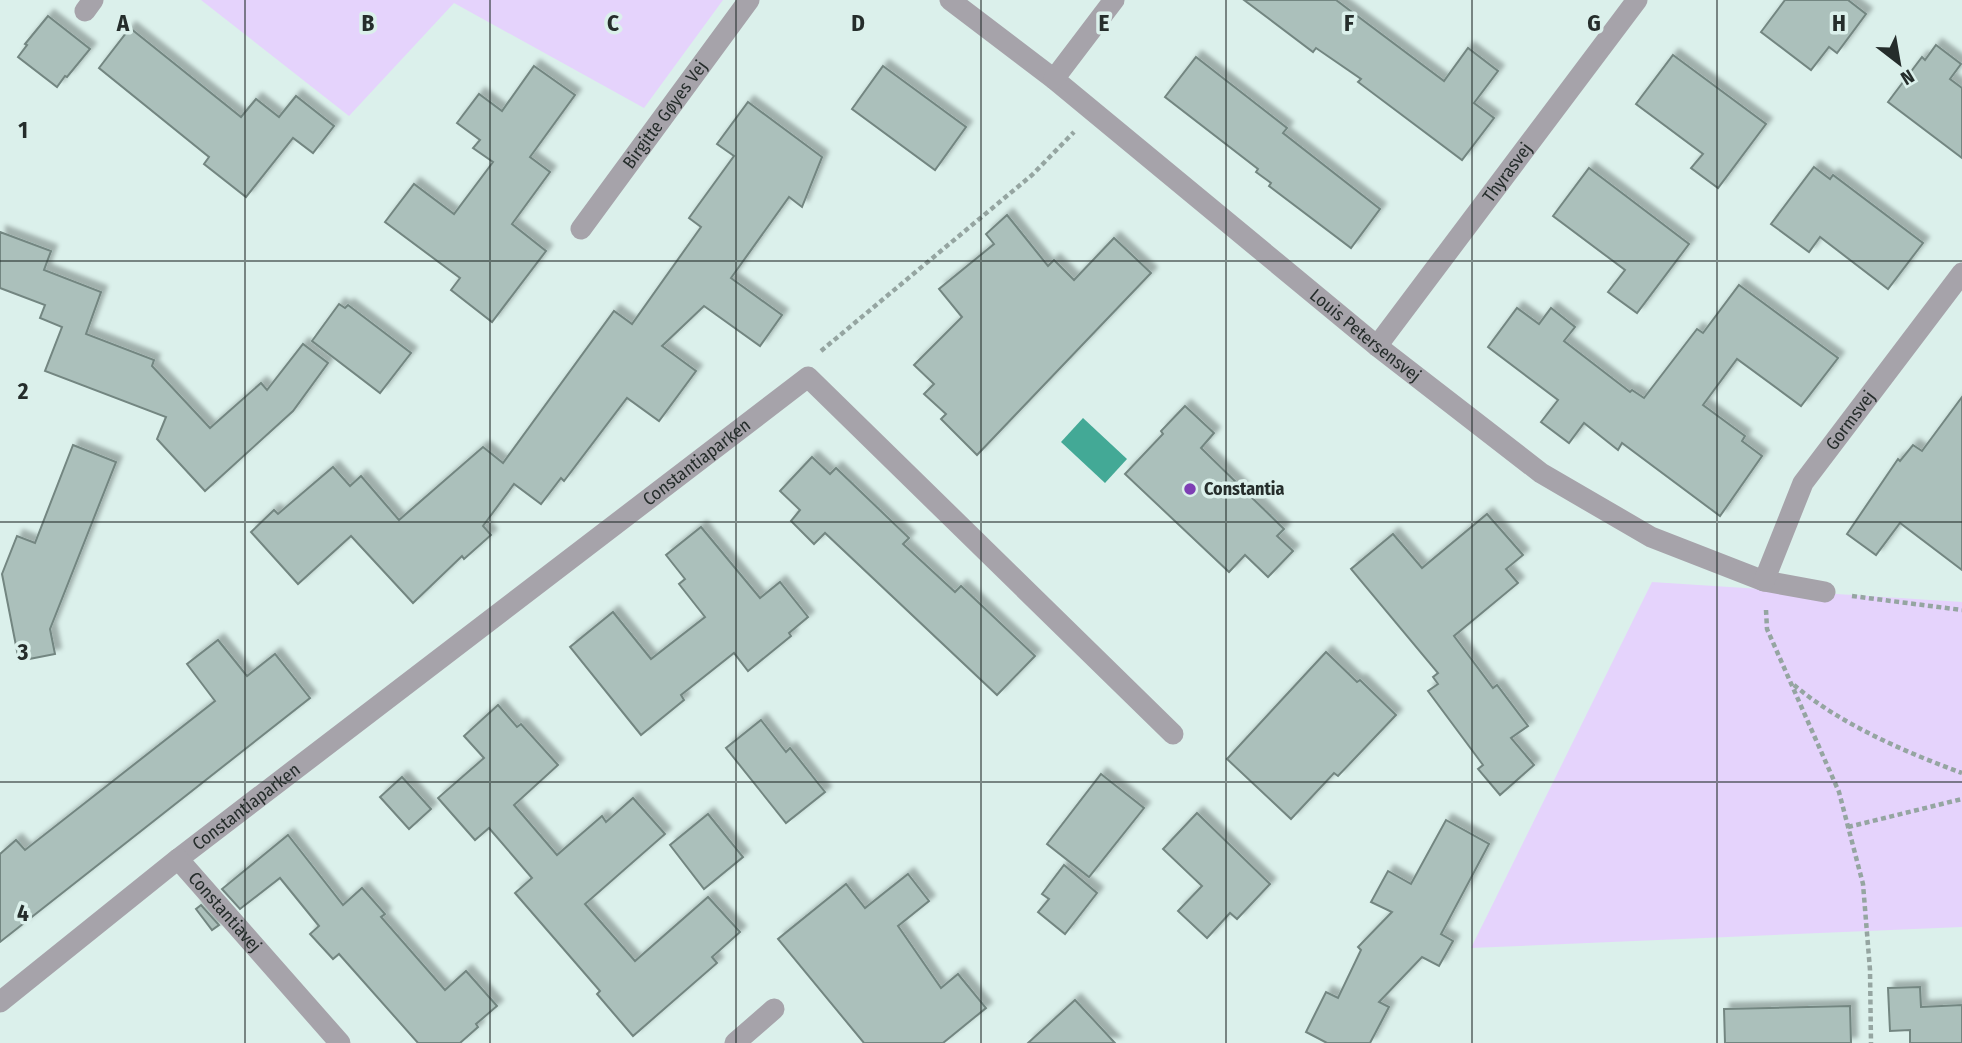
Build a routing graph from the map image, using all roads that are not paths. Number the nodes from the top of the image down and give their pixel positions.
1 (749, 0) edge
2 (950, 0) edge
3 (1114, 0) edge
4 (1637, 0) edge
5 (1054, 79) junction
6 (581, 229) dead end
7 (1962, 273) edge
8 (1377, 346) junction
9 (1765, 581) junction
10 (1825, 592) road end
11 (1173, 734) dead end
12 (178, 859) junction
13 (0, 1002) edge
14 (774, 1009) dead end
15 (340, 1043) edge
16 (735, 1043) edge

1 - 6 street, Birgitte Gøyes Vej
2 - 5 street, Louis Petersensvej
3 - 5 street
4 - 8 street, Thyrasvej
5 - 8 street, Louis Petersensvej
7 - 9 street, Gormsvej
8 - 9 street, Louis Petersensvej
9 - 10 street, Louis Petersensvej
11 - 12 street, Constantiaparken
12 - 13 street, Constantiavej
12 - 15 street, Constantiavej
14 - 16 street

